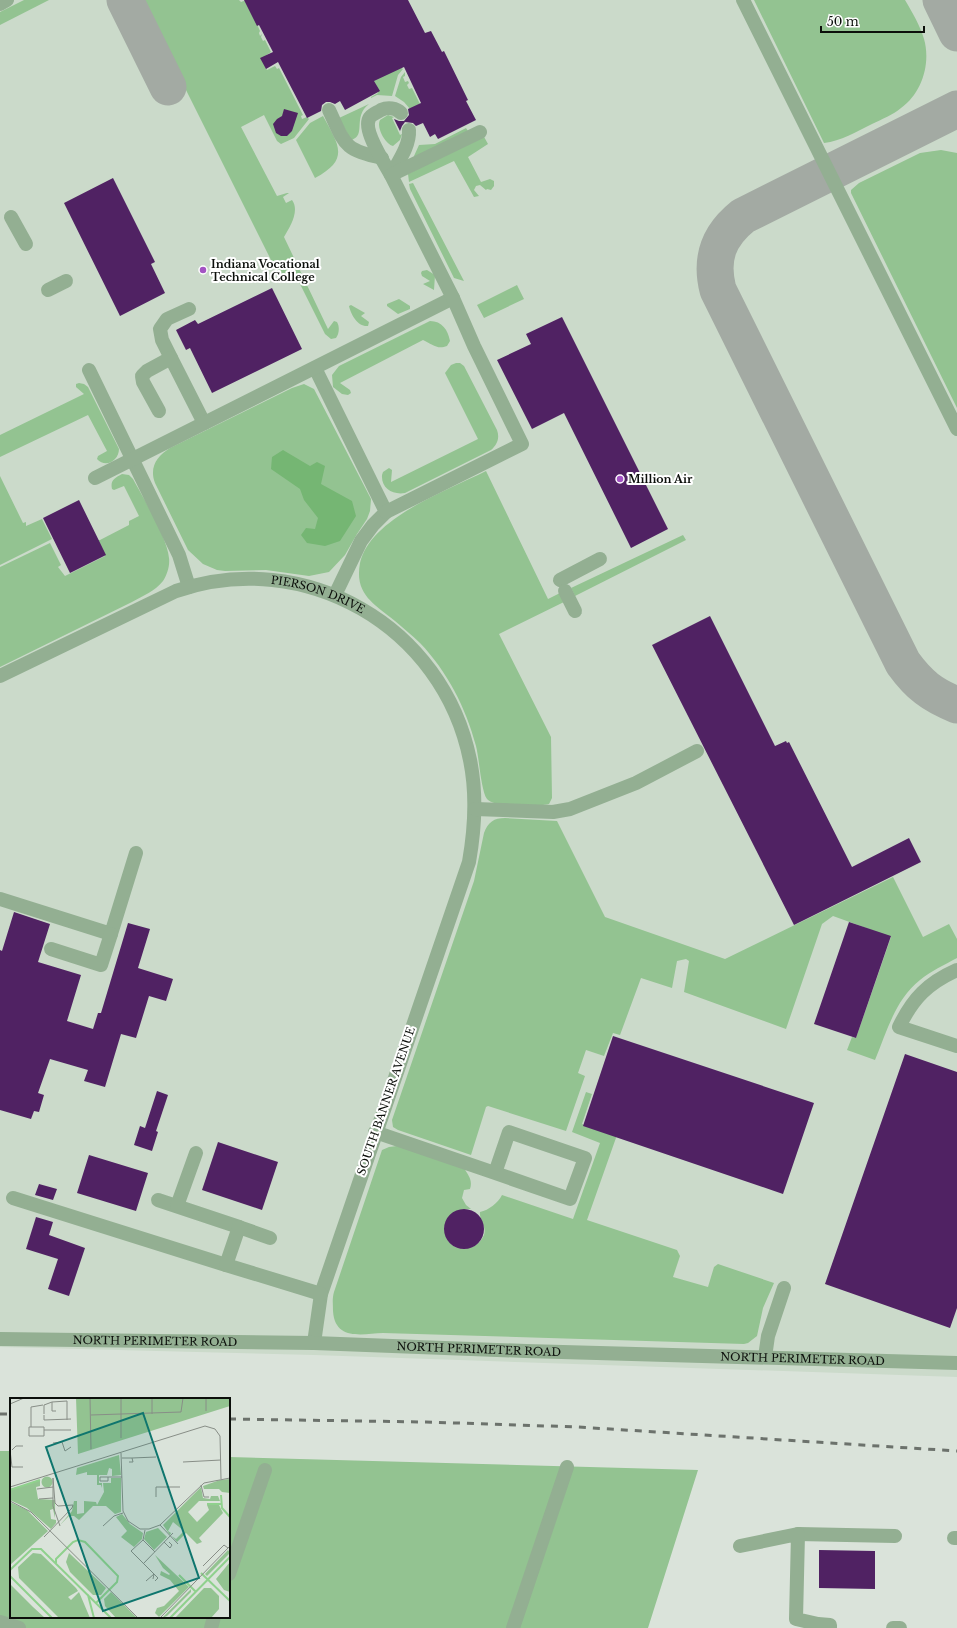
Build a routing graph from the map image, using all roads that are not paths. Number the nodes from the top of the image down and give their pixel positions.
1 (7, 0) edge
2 (743, 0) edge
3 (0, 4) edge
4 (329, 110) dead end
5 (401, 113) dead end
6 (409, 130) dead end
7 (480, 132) dead end
8 (382, 158) junction
9 (391, 175) junction
10 (11, 216) dead end
11 (26, 244) dead end
12 (66, 281) dead end
13 (48, 290) dead end
14 (453, 298) junction
15 (189, 308) dead end
16 (171, 358) junction
17 (315, 368) junction
18 (89, 370) dead end
19 (159, 411) dead end
20 (204, 423) junction
21 (957, 429) edge
22 (132, 460) junction
23 (95, 478) dead end
24 (386, 512) junction
25 (600, 559) dead end
26 (189, 587) junction
27 (335, 595) junction
28 (575, 611) dead end
29 (0, 676) edge
30 (697, 751) dead end
31 (475, 809) junction
32 (136, 853) dead end
33 (469, 862) joint
34 (0, 899) edge
35 (111, 934) junction
36 (51, 949) dead end
37 (957, 970) edge
38 (957, 1046) edge
39 (375, 1132) junction
40 (196, 1152) dead end
41 (495, 1173) junction
42 (13, 1198) dead end
43 (158, 1200) dead end
44 (177, 1206) junction
45 (239, 1227) junction
46 (270, 1238) dead end
47 (226, 1265) junction
48 (784, 1288) dead end
49 (321, 1294) junction
50 (0, 1339) edge
51 (314, 1342) junction
52 (765, 1357) junction
53 (957, 1362) edge
54 (567, 1467) dead end
55 (265, 1470) dead end
56 (798, 1534) junction
57 (895, 1536) dead end
58 (740, 1546) dead end
59 (230, 1571) edge
60 (214, 1618) edge
61 (0, 1622) edge
62 (18, 1628) edge
63 (211, 1628) edge
64 (513, 1628) edge
65 (830, 1628) edge
66 (892, 1628) edge
67 (900, 1628) edge

1 - 3 street
2 - 21 street
4 - 8 street
5 - 8 street
6 - 9 street
7 - 9 street
8 - 9 street
9 - 14 street
10 - 11 street
12 - 13 street
14 - 17 street
14 - 24 street
15 - 16 street
16 - 19 street
16 - 20 street
17 - 20 street
17 - 24 street
18 - 22 street
20 - 22 street
22 - 23 street
22 - 26 street
24 - 27 street
25 - 28 street
26 - 27 street, PIERSON DRIVE
26 - 29 street, PIERSON DRIVE
27 - 31 street, PIERSON DRIVE
30 - 31 street
31 - 33 street, PIERSON DRIVE
32 - 35 street
33 - 39 street, SOUTH BANNER AVENUE
34 - 35 street
35 - 36 street
37 - 38 street
39 - 41 street
39 - 49 street, SOUTH BANNER AVENUE
40 - 44 street
41 - 41 street
42 - 47 street
43 - 44 street
44 - 45 street
45 - 46 street
45 - 47 street
47 - 49 street
48 - 52 street
49 - 51 street, SOUTH BANNER AVENUE
50 - 51 street, NORTH PERIMETER ROAD
51 - 52 street, NORTH PERIMETER ROAD
52 - 53 street, NORTH PERIMETER ROAD
54 - 64 street
55 - 59 street
56 - 57 street
56 - 58 street
56 - 65 street
60 - 63 street
61 - 62 street
66 - 67 street

